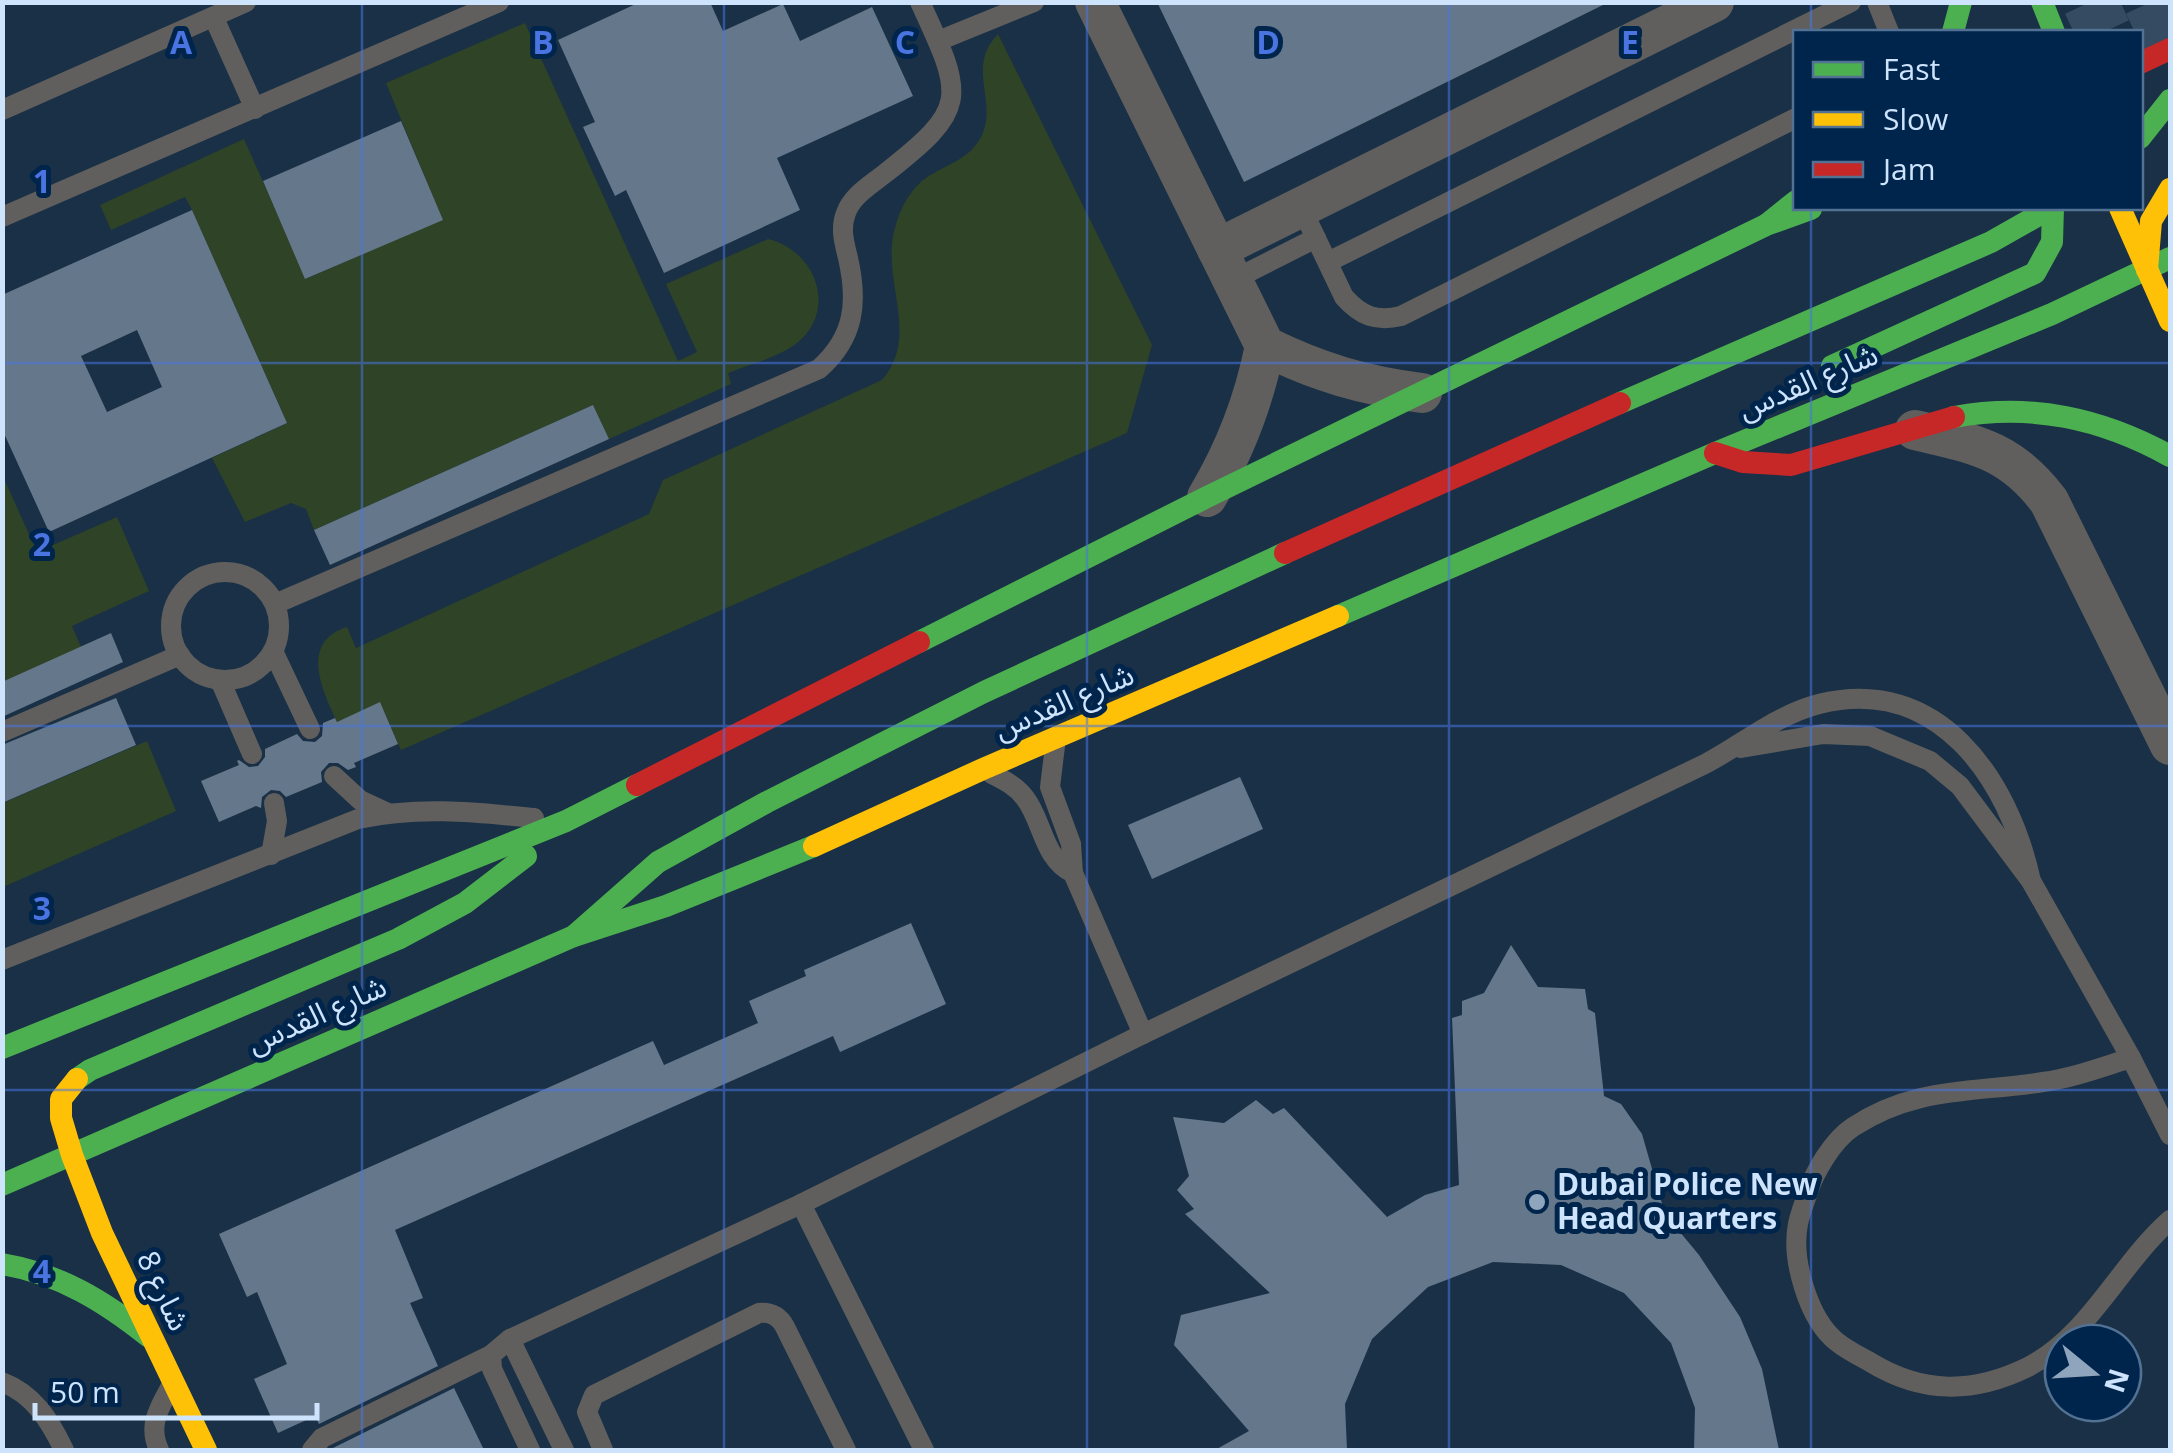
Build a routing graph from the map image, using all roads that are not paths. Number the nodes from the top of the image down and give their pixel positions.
1 (246, 2) edge
2 (499, 2) edge
3 (920, 2) edge
4 (1034, 2) edge
5 (1095, 2) edge
6 (1714, 2) edge
7 (1851, 2) edge
8 (1876, 2) edge
9 (1961, 2) edge
10 (2042, 2) edge
11 (214, 18) junction
12 (1795, 30) edge
13 (1888, 30) edge
14 (1954, 30) edge
15 (2053, 30) edge
16 (1793, 31) edge
17 (938, 42) junction
18 (2170, 49) edge
19 (2143, 62) edge
20 (2170, 100) edge
21 (256, 109) junction
22 (2, 110) edge
23 (2143, 111) edge
24 (2170, 116) edge
25 (1793, 120) edge
26 (2143, 134) edge
27 (2170, 189) edge
28 (1793, 203) edge
29 (1808, 210) edge
30 (2048, 210) edge
31 (2052, 210) edge
32 (2121, 210) edge
33 (2, 216) edge
34 (1308, 222) junction
35 (1766, 225) junction
36 (2170, 258) edge
37 (1328, 262) junction
38 (1225, 264) junction
39 (2147, 270) junction
40 (2170, 320) edge
41 (1266, 346) junction
42 (1817, 372) dead end
43 (1422, 392) junction
44 (1754, 410) dead end
45 (1906, 428) junction
46 (1715, 453) junction
47 (2170, 456) edge
48 (1206, 497) junction
49 (275, 604) junction
50 (273, 651) junction
51 (180, 655) junction
52 (220, 680) junction
53 (310, 729) dead end
54 (2, 732) edge
55 (1057, 738) junction
56 (2170, 745) edge
57 (1732, 750) junction
58 (252, 754) dead end
59 (983, 769) junction
60 (334, 776) dead end
61 (274, 802) dead end
62 (388, 813) junction
63 (566, 821) junction
64 (271, 856) junction
65 (1072, 873) junction
66 (2031, 881) junction
67 (574, 936) junction
68 (2, 960) edge
69 (1143, 1034) junction
70 (2, 1048) edge
71 (2131, 1058) junction
72 (2170, 1136) edge
73 (72, 1155) junction
74 (2, 1185) edge
75 (802, 1204) junction
76 (2170, 1220) edge
77 (2, 1264) edge
78 (510, 1339) junction
79 (154, 1342) junction
80 (490, 1355) junction
81 (2, 1382) edge
82 (173, 1382) junction
83 (64, 1450) edge
84 (159, 1450) edge
85 (206, 1450) edge
86 (312, 1450) edge
87 (530, 1450) edge
88 (564, 1450) edge
89 (603, 1450) edge
90 (846, 1450) edge
91 (924, 1450) edge

1 - 11 lane
2 - 21 lane
3 - 17 lane
4 - 17 lane
5 - 38 street
6 - 34 street
7 - 12 lane
8 - 13 lane
9 - 14 main road
10 - 15 main road
11 - 21 lane
11 - 22 lane
16 - 37 lane
17 - 49 lane
18 - 19 main road
20 - 26 main road
21 - 33 lane
23 - 24 main road
25 - 37 lane
27 - 39 main road
28 - 35 main road
29 - 35 main road
30 - 67 main road
31 - 42 main road
32 - 39 main road
34 - 37 lane
34 - 38 street
35 - 43 main road
36 - 39 main road, شارع القدس
38 - 41 street
39 - 40 main road
39 - 46 main road, شارع القدس
41 - 43 street
41 - 48 street
43 - 48 main road
44 - 46 main road
45 - 46 main road
45 - 47 main road
45 - 56 street
46 - 55 main road, شارع القدس
48 - 63 main road
49 - 50 lane
49 - 51 lane
50 - 52 lane
50 - 53 lane
51 - 52 lane
51 - 54 lane
52 - 58 lane
55 - 59 main road, شارع القدس
55 - 65 lane
57 - 66 lane
57 - 66 lane
57 - 69 lane
59 - 65 lane
59 - 67 main road, شارع القدس
60 - 62 lane
61 - 64 lane
62 - 63 lane
62 - 64 lane
63 - 70 main road
63 - 73 main road, شارع 8
64 - 68 lane
65 - 69 lane
66 - 71 lane
67 - 73 main road, شارع القدس
69 - 75 lane
71 - 72 lane
71 - 76 lane
73 - 74 main road, شارع القدس
73 - 79 main road, شارع 8
75 - 78 lane
75 - 91 lane
77 - 79 main road
78 - 80 lane
78 - 88 lane
79 - 82 main road, شارع 8
80 - 86 lane
80 - 87 lane
81 - 83 lane
82 - 84 lane
82 - 85 main road, شارع 8
89 - 90 lane

